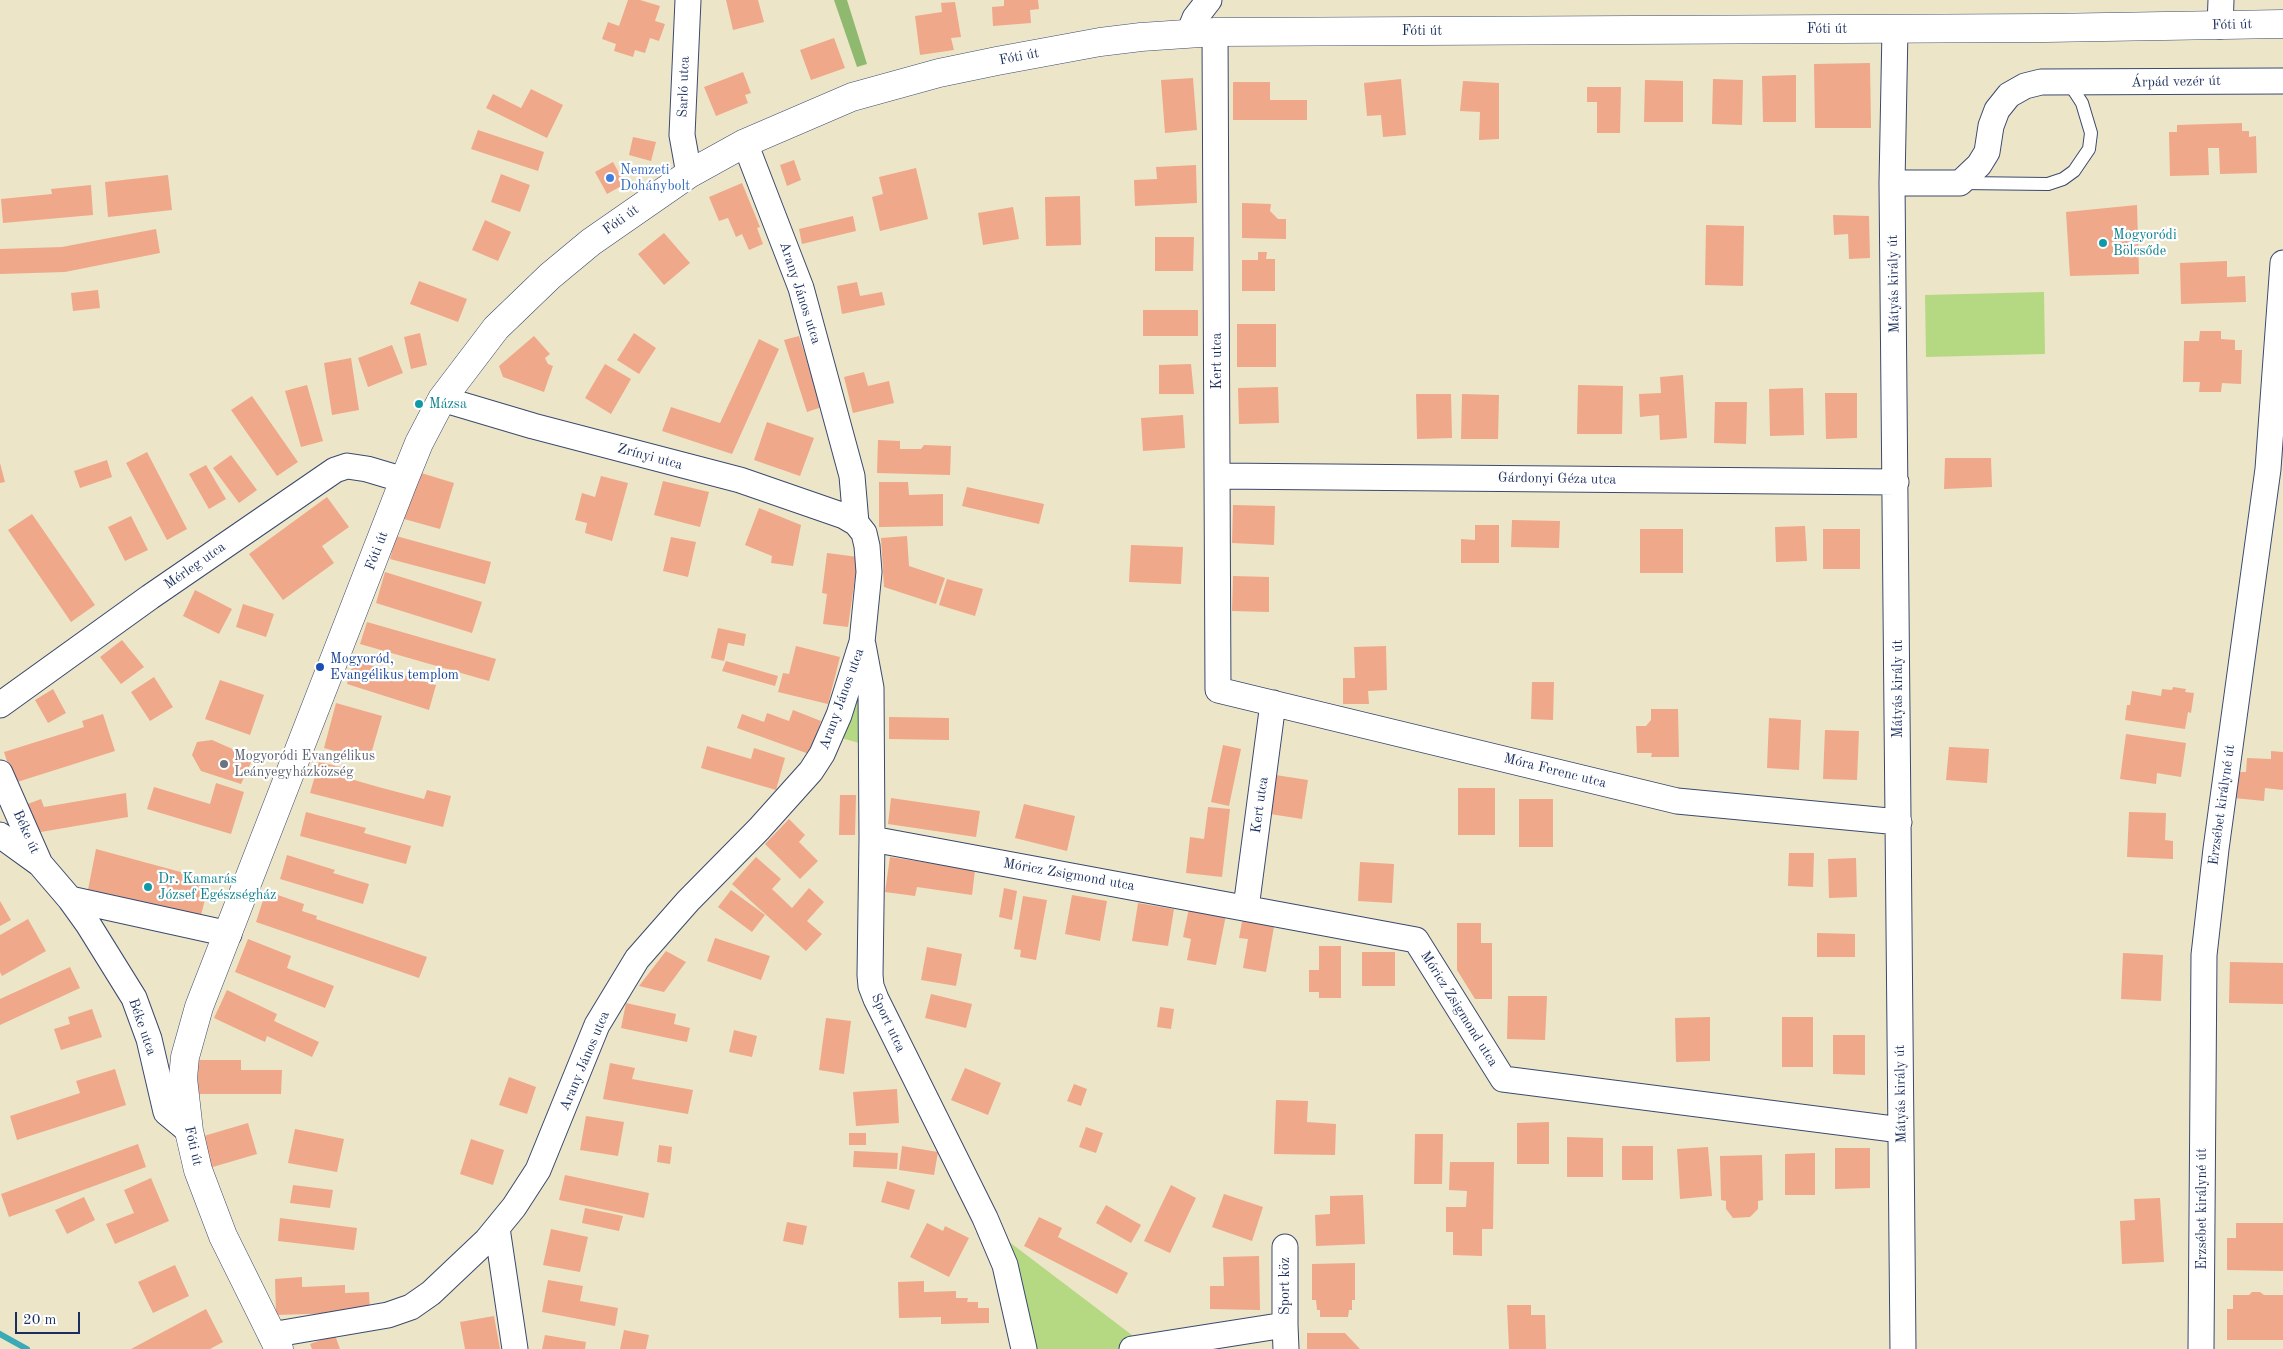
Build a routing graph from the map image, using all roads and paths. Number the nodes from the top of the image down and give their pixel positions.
1 (688, 0) edge
2 (1209, 0) edge
3 (2221, 13) edge
4 (2283, 24) edge
5 (1895, 29) junction
6 (1202, 33) junction
7 (2283, 81) edge
8 (2069, 83) junction
9 (745, 143) junction
10 (689, 174) junction
11 (1892, 183) junction
12 (1960, 183) junction
13 (2283, 263) edge
14 (442, 399) junction
15 (1218, 476) junction
16 (404, 480) junction
17 (1896, 482) junction
18 (856, 522) junction
19 (862, 642) junction
20 (1218, 690) joint
21 (1274, 703) junction
22 (0, 705) edge
23 (0, 773) edge
24 (1899, 822) junction
25 (0, 835) edge
26 (872, 839) junction
27 (40, 864) junction
28 (70, 899) junction
29 (1246, 908) junction
30 (229, 934) junction
31 (1901, 1130) junction
32 (189, 1131) junction
33 (497, 1228) junction
34 (1285, 1247) dead end
35 (1286, 1337) edge
36 (275, 1342) edge
37 (514, 1349) edge
38 (1024, 1349) edge
39 (1132, 1349) edge
40 (1903, 1349) edge
41 (2201, 1349) edge

1 - 10 street, Sarló utca
2 - 6 street
3 - 4 main road, Fóti út
3 - 5 main road, Fóti út
5 - 6 main road, Fóti út
5 - 11 street, Mátyás király út
6 - 9 main road, Fóti út
6 - 15 street, Kert utca
7 - 8 street, Árpád vezér út
8 - 12 street, Árpád vezér út
8 - 12 lane
9 - 10 main road, Fóti út
9 - 18 street, Arany János utca
10 - 14 main road, Fóti út
11 - 12 street
11 - 17 street, Mátyás király út
13 - 41 street, Erzsébet királyné út
14 - 16 main road, Fóti út
14 - 18 street, Zrínyi utca
15 - 17 street, Gárdonyi Géza utca
15 - 20 street, Kert utca
16 - 22 street, Mérleg utca
16 - 30 main road, Fóti út
17 - 24 street, Mátyás király út
18 - 19 street, Arany János utca
19 - 26 street, Sport utca
19 - 33 street, Arany János utca
20 - 21 street, Móra Ferenc utca
21 - 24 street, Móra Ferenc utca
21 - 29 street, Kert utca
23 - 27 street, Béke út
24 - 31 street, Mátyás király út
25 - 27 street, Béke út
26 - 29 street, Móricz Zsigmond utca
26 - 38 street, Sport utca
27 - 28 street, Béke út
28 - 30 street
28 - 32 street, Béke utca
29 - 31 street, Móricz Zsigmond utca
30 - 32 main road, Fóti út
31 - 40 street, Mátyás király út
32 - 36 main road, Fóti út
33 - 36 street, Arany János utca
33 - 37 street
34 - 35 street, Sport köz
35 - 39 street, Sport köz

